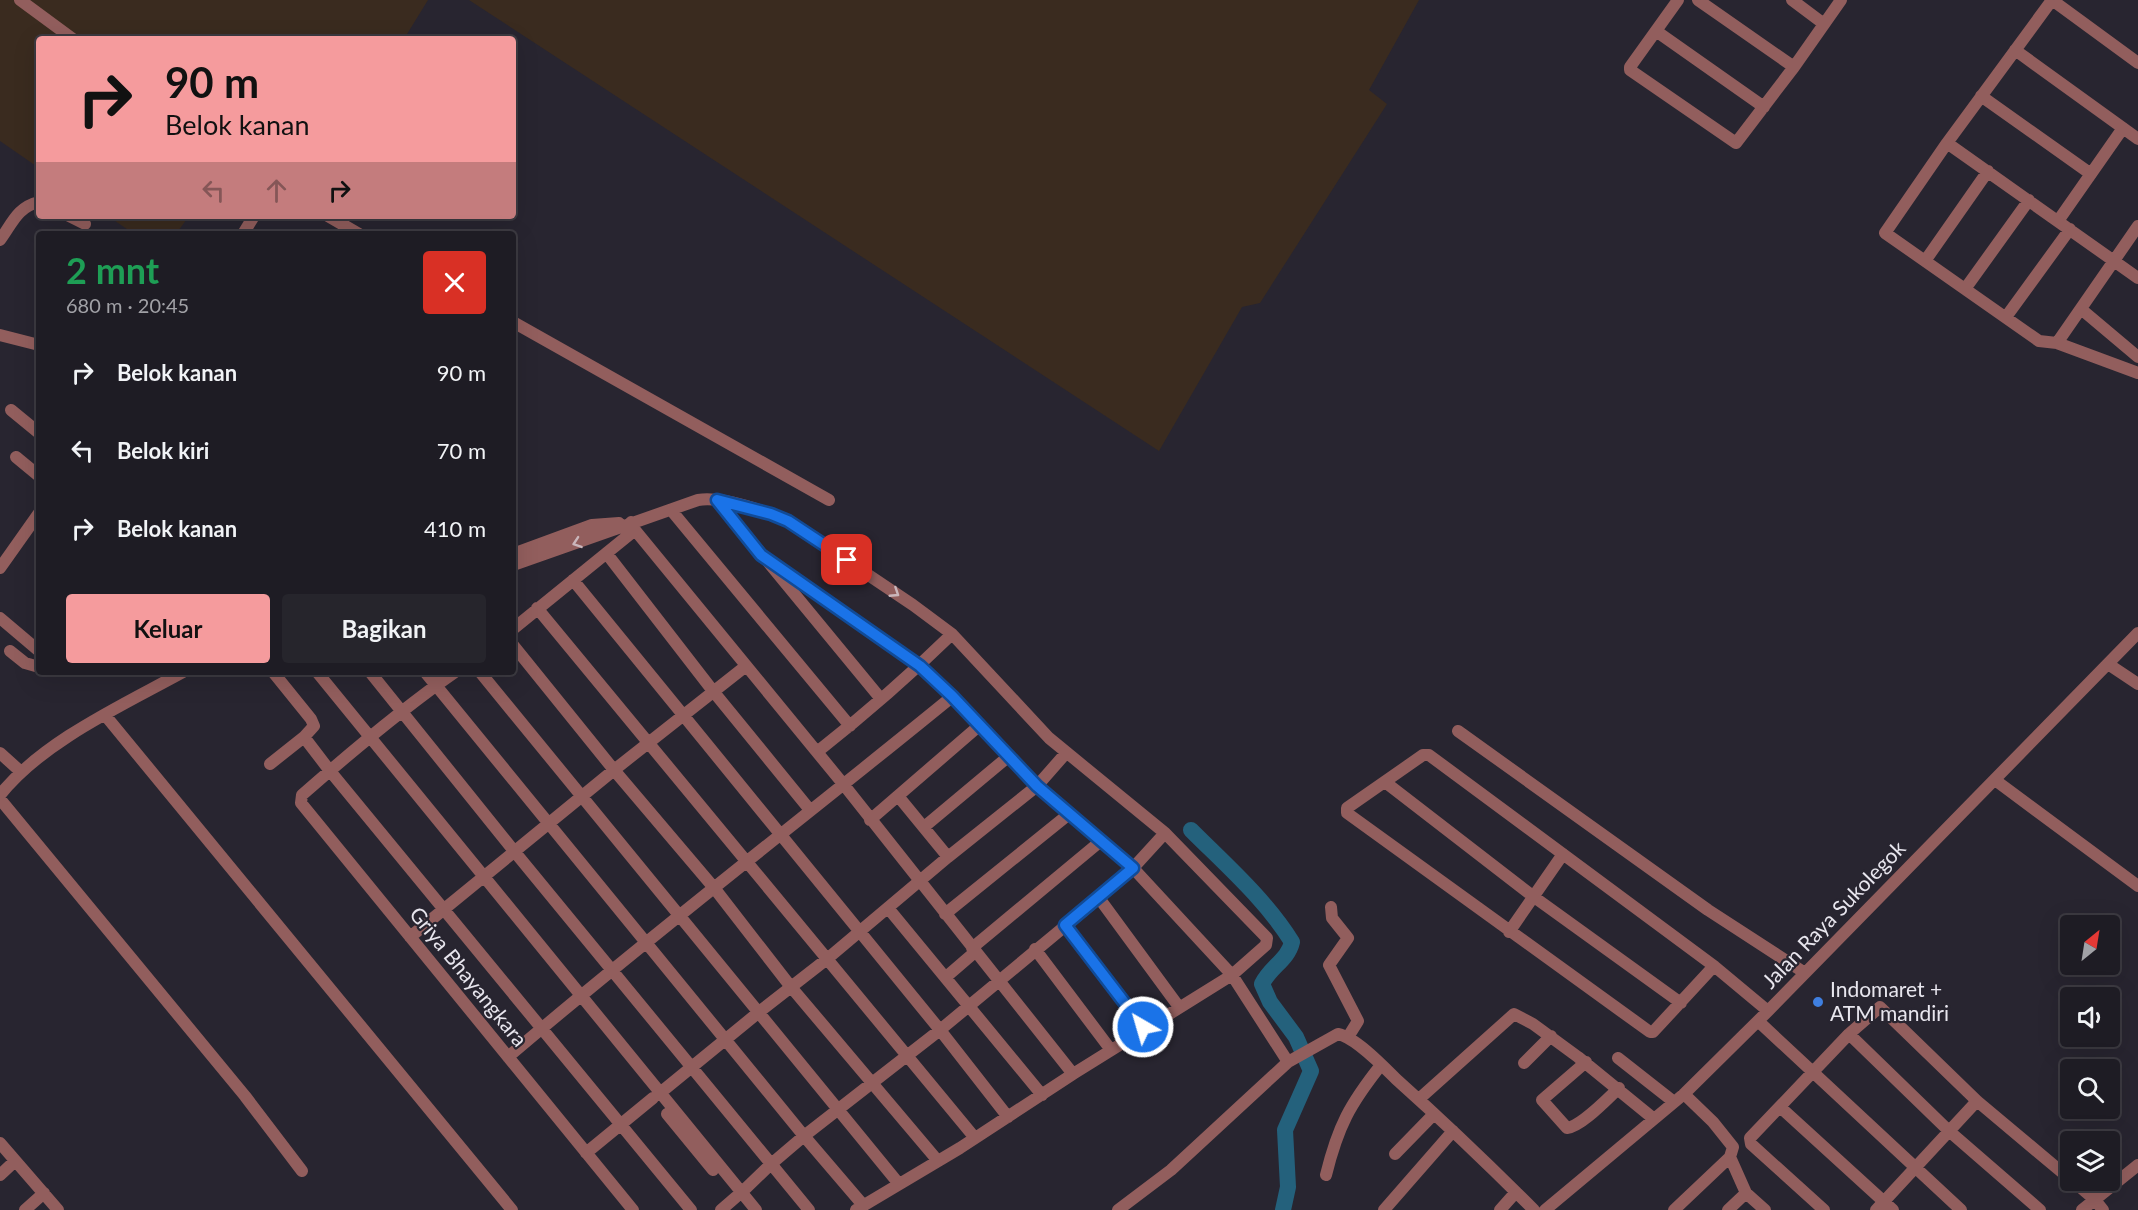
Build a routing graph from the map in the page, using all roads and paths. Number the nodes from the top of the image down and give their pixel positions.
1 (20, 0) edge
2 (1678, 0) edge
3 (1698, 0) edge
4 (1792, 0) edge
5 (1841, 0) edge
6 (2052, 0) edge
7 (1824, 24) junction
8 (1656, 31) junction
9 (69, 36) edge
10 (2015, 50) junction
11 (2138, 63) edge
12 (1794, 67) junction
13 (1980, 96) junction
14 (1764, 107) junction
15 (2123, 128) junction
16 (2138, 139) edge
17 (1947, 143) junction
18 (1988, 171) junction
19 (2091, 174) junction
20 (2029, 200) junction
21 (36, 202) edge
22 (75, 219) edge
23 (333, 219) edge
24 (2058, 221) junction
25 (85, 224) dead end
26 (2138, 226) edge
27 (2070, 230) junction
28 (354, 231) edge
29 (1, 235) edge
30 (1925, 261) junction
31 (2114, 261) junction
32 (2138, 278) edge
33 (1965, 289) junction
34 (2081, 309) junction
35 (2006, 317) junction
36 (516, 324) edge
37 (0, 335) edge
38 (2057, 343) junction
39 (36, 344) edge
40 (2138, 357) edge
41 (2138, 373) edge
42 (10, 410) dead end
43 (36, 431) edge
44 (16, 457) dead end
45 (36, 474) edge
46 (717, 500) junction
47 (829, 500) dead end
48 (671, 510) junction
49 (36, 517) edge
50 (633, 524) junction
51 (516, 553) edge
52 (607, 554) junction
53 (761, 555) junction
54 (516, 564) edge
55 (0, 568) edge
56 (573, 580) junction
57 (537, 608) junction
58 (0, 618) edge
59 (516, 626) edge
60 (2138, 633) edge
61 (952, 634) junction
62 (36, 648) edge
63 (516, 649) edge
64 (10, 651) dead end
65 (2108, 664) junction
66 (36, 666) edge
67 (746, 666) junction
68 (920, 666) junction
69 (178, 675) edge
70 (275, 675) edge
71 (310, 675) edge
72 (319, 675) edge
73 (372, 675) edge
74 (428, 675) edge
75 (451, 675) edge
76 (482, 675) edge
77 (2138, 684) edge
78 (436, 685) junction
79 (713, 691) junction
80 (952, 696) junction
81 (881, 699) junction
82 (402, 712) junction
83 (105, 715) junction
84 (682, 716) junction
85 (980, 724) junction
86 (850, 726) junction
87 (1458, 731) dead end
88 (304, 737) junction
89 (368, 739) junction
90 (648, 743) junction
91 (817, 752) junction
92 (0, 753) edge
93 (1066, 753) junction
94 (1009, 756) junction
95 (270, 764) dead end
96 (614, 770) junction
97 (20, 771) junction
98 (330, 771) junction
99 (1995, 780) junction
100 (1385, 782) junction
101 (844, 786) junction
102 (1037, 786) junction
103 (898, 796) junction
104 (0, 797) edge
105 (581, 797) junction
106 (810, 810) junction
107 (1069, 814) junction
108 (870, 820) junction
109 (548, 823) junction
110 (924, 827) junction
111 (1165, 833) junction
112 (781, 835) junction
113 (1102, 840) junction
114 (514, 851) junction
115 (1563, 854) junction
116 (948, 857) junction
117 (746, 861) junction
118 (1133, 868) junction
119 (480, 880) junction
120 (920, 882) junction
121 (2138, 886) edge
122 (715, 889) junction
123 (1534, 897) junction
124 (1099, 898) junction
125 (1331, 907) dead end
126 (888, 908) junction
127 (443, 909) junction
128 (945, 914) junction
129 (681, 916) junction
130 (1065, 925) junction
131 (859, 932) junction
132 (1509, 932) junction
133 (410, 937) junction
134 (645, 942) junction
135 (1035, 949) junction
136 (974, 950) junction
137 (827, 959) junction
138 (1714, 966) junction
139 (612, 970) junction
140 (1805, 973) junction
141 (1232, 975) junction
142 (946, 977) junction
143 (999, 981) junction
144 (791, 987) junction
145 (578, 998) junction
146 (1681, 1003) junction
147 (968, 1006) junction
148 (1179, 1007) junction
149 (1768, 1011) junction
150 (759, 1012) junction
151 (1758, 1021) junction
152 (541, 1029) junction
153 (1145, 1029) junction
154 (940, 1030) junction
155 (1849, 1034) junction
156 (1551, 1036) junction
157 (1348, 1037) junction
158 (725, 1039) junction
159 (1111, 1050) junction
160 (906, 1056) junction
161 (508, 1057) junction
162 (1618, 1058) dead end
163 (1294, 1059) junction
164 (1586, 1062) junction
165 (1524, 1063) dead end
166 (1381, 1065) junction
167 (692, 1068) junction
168 (1812, 1071) junction
169 (1073, 1074) junction
170 (872, 1084) junction
171 (1619, 1088) junction
172 (657, 1095) junction
173 (1042, 1095) junction
174 (1679, 1098) junction
175 (1419, 1099) junction
176 (1977, 1101) junction
177 (1780, 1107) junction
178 (838, 1109) junction
179 (1434, 1114) junction
180 (1008, 1117) junction
181 (1654, 1119) junction
182 (620, 1125) junction
183 (1453, 1131) junction
184 (1949, 1131) junction
185 (804, 1136) junction
186 (975, 1138) junction
187 (0, 1144) edge
188 (586, 1153) junction
189 (1395, 1154) dead end
190 (1730, 1157) junction
191 (15, 1161) junction
192 (938, 1161) junction
193 (770, 1165) junction
194 (1914, 1167) junction
195 (2137, 1169) edge
196 (302, 1171) dead end
197 (2060, 1171) edge
198 (0, 1174) edge
199 (1326, 1175) dead end
200 (899, 1184) junction
201 (2083, 1191) edge
202 (1516, 1192) junction
203 (44, 1193) junction
204 (1746, 1193) junction
205 (739, 1194) junction
206 (2099, 1205) edge
207 (1884, 1207) edge
208 (860, 1208) edge
209 (25, 1210) edge
210 (58, 1210) edge
211 (512, 1210) edge
212 (633, 1210) edge
213 (691, 1210) edge
214 (721, 1210) edge
215 (746, 1210) edge
216 (756, 1210) edge
217 (808, 1210) edge
218 (1118, 1210) edge
219 (1384, 1210) edge
220 (1500, 1210) edge
221 (1534, 1210) edge
222 (1545, 1210) edge
223 (1674, 1210) edge
224 (1728, 1210) edge
225 (1765, 1210) edge
226 (1824, 1210) edge
227 (1961, 1210) edge
228 (2040, 1210) edge
229 (2082, 1210) edge

1 - 9 street
2 - 8 street
3 - 12 street
4 - 7 street
5 - 7 street
6 - 10 street
6 - 11 street
7 - 12 street
8 - 14 street
8 - 14 street
10 - 13 street
10 - 15 street
12 - 14 street
13 - 17 street
13 - 19 street
15 - 16 street
15 - 19 street
17 - 18 street
17 - 30 street
18 - 20 street
18 - 30 street
19 - 24 street
20 - 24 street
20 - 33 street
21 - 29 street
22 - 25 street
23 - 28 street
24 - 27 street
26 - 31 street
27 - 31 street
27 - 35 street
30 - 33 street
31 - 32 street
31 - 34 street
33 - 35 street
34 - 38 street
34 - 40 street
35 - 38 street
36 - 47 street
37 - 39 street
38 - 41 street
42 - 43 street
44 - 45 street
46 - 48 street
46 - 53 street
46 -> 61 street
48 - 50 street
48 - 86 street
49 - 55 street
50 - 51 street
50 - 52 street
50 -> 54 street
50 - 67 street
52 - 56 street
52 - 79 street
53 - 68 street
53 - 81 street
56 - 57 street
56 - 84 street
57 - 59 street
57 - 90 street
58 - 62 street
60 - 65 street, Jalan Raya Sukolegok
61 - 68 street
61 - 93 street
63 - 96 street
64 - 66 street
65 - 77 street
65 - 99 street, Jalan Raya Sukolegok
67 - 79 street
67 - 91 street
68 - 80 street
68 - 81 street
69 - 83 street
70 - 88 street
71 - 89 street
72 - 89 street
73 - 82 street
74 - 78 street
75 - 78 street
76 - 105 street
78 - 82 street
78 - 109 street
79 - 84 street
79 - 106 street
80 - 85 street
80 - 101 street
81 - 86 street
82 - 89 street
82 - 114 street
83 - 97 street
83 - 211 street
84 - 90 street
84 - 112 street
85 - 94 street
85 - 103 street
86 - 91 street
87 - 140 street
88 - 95 street
88 - 98 street, Griya Bhayangkara
89 - 98 street
89 - 119 street
90 - 96 street
90 - 117 street
91 - 101 street
92 - 97 street
93 - 102 street
93 - 111 street
94 - 102 street
94 - 110 street
96 - 105 street
96 - 122 street
97 - 104 street
98 - 127 street, Griya Bhayangkara
98 - 133 street, Griya Bhayangkara
99 - 121 street
99 - 140 street, Jalan Raya Sukolegok
100 - 115 street
100 - 123 street
100 - 132 street
101 - 106 street
101 - 108 street
102 - 107 street
102 - 116 street
103 - 108 street
103 - 110 street
104 - 196 street
105 - 109 street
105 - 129 street
106 - 112 street
107 - 113 street
107 - 128 street
108 - 120 street
109 - 114 street
109 - 134 street
110 - 116 street
111 - 118 street
111 - 141 street
112 - 117 street
112 - 131 street
113 - 118 street
113 - 136 street
114 - 119 street
114 - 139 street
115 - 123 street
115 - 138 street
116 - 120 street
117 - 122 street
117 - 137 street
118 - 124 street
118 - 141 street
119 - 127 street
119 - 145 street
120 - 126 street
120 - 128 street
122 - 129 street
122 - 144 street
123 - 132 street
123 - 146 street
124 - 130 street
124 - 148 street
125 - 157 street
126 - 131 street
126 - 142 street
127 - 133 street
127 - 152 street, Griya Bhayangkara
128 - 136 street
129 - 134 street
129 - 150 street
130 - 135 street
130 - 153 street
131 - 137 street
131 - 154 street
132 - 146 street
133 - 161 street, Griya Bhayangkara
134 - 139 street
134 - 158 street
135 - 143 street
135 - 159 street
136 - 142 street
136 - 143 street
137 - 144 street
137 - 160 street
138 - 146 street
138 - 149 street
139 - 145 street
139 - 167 street
140 - 149 street, Jalan Raya Sukolegok
141 - 148 street
141 - 163 street
142 - 147 street
143 - 147 street
143 - 169 street
144 - 150 street
144 - 170 street
145 - 152 street
145 - 172 street
147 - 154 street
147 - 173 street
148 - 153 street
149 - 151 street, Jalan Raya Sukolegok
150 - 158 street
150 - 178 street
151 - 168 street
151 - 174 street, Jalan Raya Sukolegok
152 - 161 street
152 - 182 street, Griya Bhayangkara
153 - 159 street
154 - 160 street
154 - 180 street
155 - 168 street
155 - 176 street
155 - 184 street
156 - 164 street
156 - 165 street
156 - 175 street
157 - 163 street
157 - 166 street
158 - 167 street
158 - 185 street
159 - 169 street
160 - 170 street
160 - 186 street
161 - 188 street, Griya Bhayangkara
162 - 174 street
163 - 218 street
164 - 171 street
164 - 171 street
166 - 175 street
166 - 199 street
167 - 172 street
167 - 193 street
168 - 177 street
168 - 194 street
169 - 173 street
170 - 178 street
170 - 192 street
171 - 181 street
172 - 182 street
172 - 205 street
173 - 180 street
174 - 181 street, Jalan Raya Sukolegok
174 - 190 street
175 - 179 street
176 - 184 street
176 - 197 street
177 - 207 street
177 - 226 street
178 - 185 street
178 - 200 street
179 - 183 street
179 - 189 street
180 - 186 street
181 - 222 street, Jalan Raya Sukolegok
182 - 188 street
182 - 213 street, Griya Bhayangkara
183 - 202 street
183 - 219 street
184 - 194 street
184 - 228 street
185 - 193 street
185 - 208 street
186 - 192 street
187 - 191 street
188 - 212 street, Griya Bhayangkara
190 - 204 street
190 - 223 street
191 - 198 street
191 - 203 street
192 - 200 street
193 - 205 street
193 - 217 street
194 - 207 street
194 - 227 street
195 - 206 street
200 - 208 street
201 - 206 street
202 - 220 street
202 - 221 street
203 - 209 street
203 - 210 street
204 - 224 street
204 - 225 street
205 - 214 street
205 - 215 street
205 - 216 street
206 - 229 street

